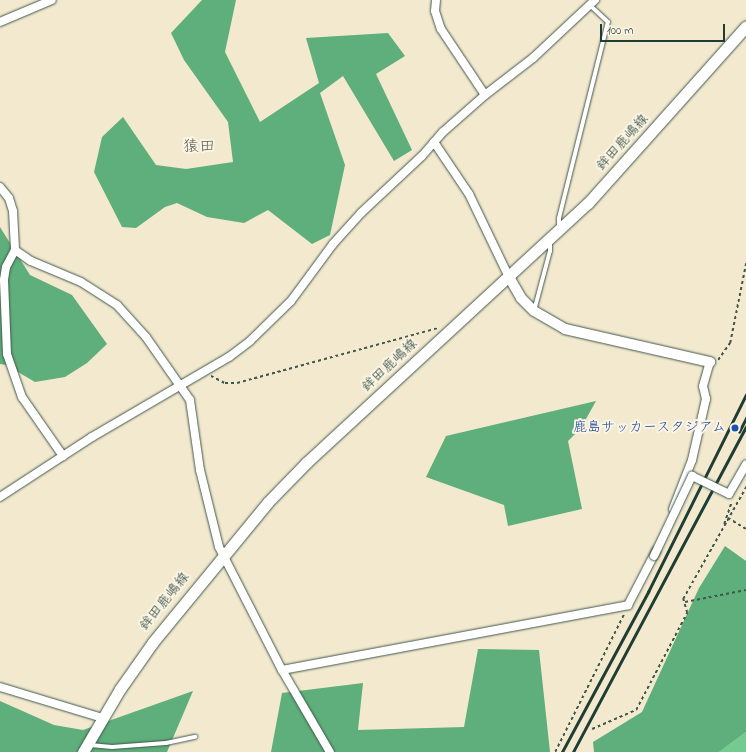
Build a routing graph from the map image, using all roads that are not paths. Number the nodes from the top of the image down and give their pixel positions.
1 (52, 0) edge
2 (436, 0) edge
3 (592, 3) edge
4 (0, 22) edge
5 (746, 26) edge
6 (485, 95) junction
7 (434, 142) junction
8 (0, 188) edge
9 (559, 231) junction
10 (550, 239) junction
11 (15, 250) junction
12 (509, 277) junction
13 (534, 311) junction
14 (710, 362) joint
15 (179, 386) junction
16 (63, 456) junction
17 (746, 465) edge
18 (0, 497) edge
19 (223, 555) junction
20 (654, 556) junction
21 (282, 670) junction
22 (0, 687) edge
23 (103, 718) junction
24 (195, 737) dead end
25 (85, 748) edge
26 (330, 752) edge

1 - 4 street
2 - 6 street
3 - 6 street
3 - 9 lane
5 - 9 main road, 鉾田鹿嶋線
6 - 7 street
7 - 12 street
7 - 15 street
8 - 11 street
9 - 10 main road, 鉾田鹿嶋線
10 - 12 main road, 鉾田鹿嶋線
10 - 13 lane
11 - 15 street
11 - 16 street
12 - 13 street
12 - 19 main road, 鉾田鹿嶋線
13 - 14 street
14 - 20 street
15 - 16 street
15 - 19 street
16 - 18 street
17 - 20 street, bridge
19 - 21 street
19 - 23 main road, 鉾田鹿嶋線
20 - 21 street
21 - 26 street
22 - 23 street
23 - 25 main road, 鉾田鹿嶋線
24 - 25 lane

